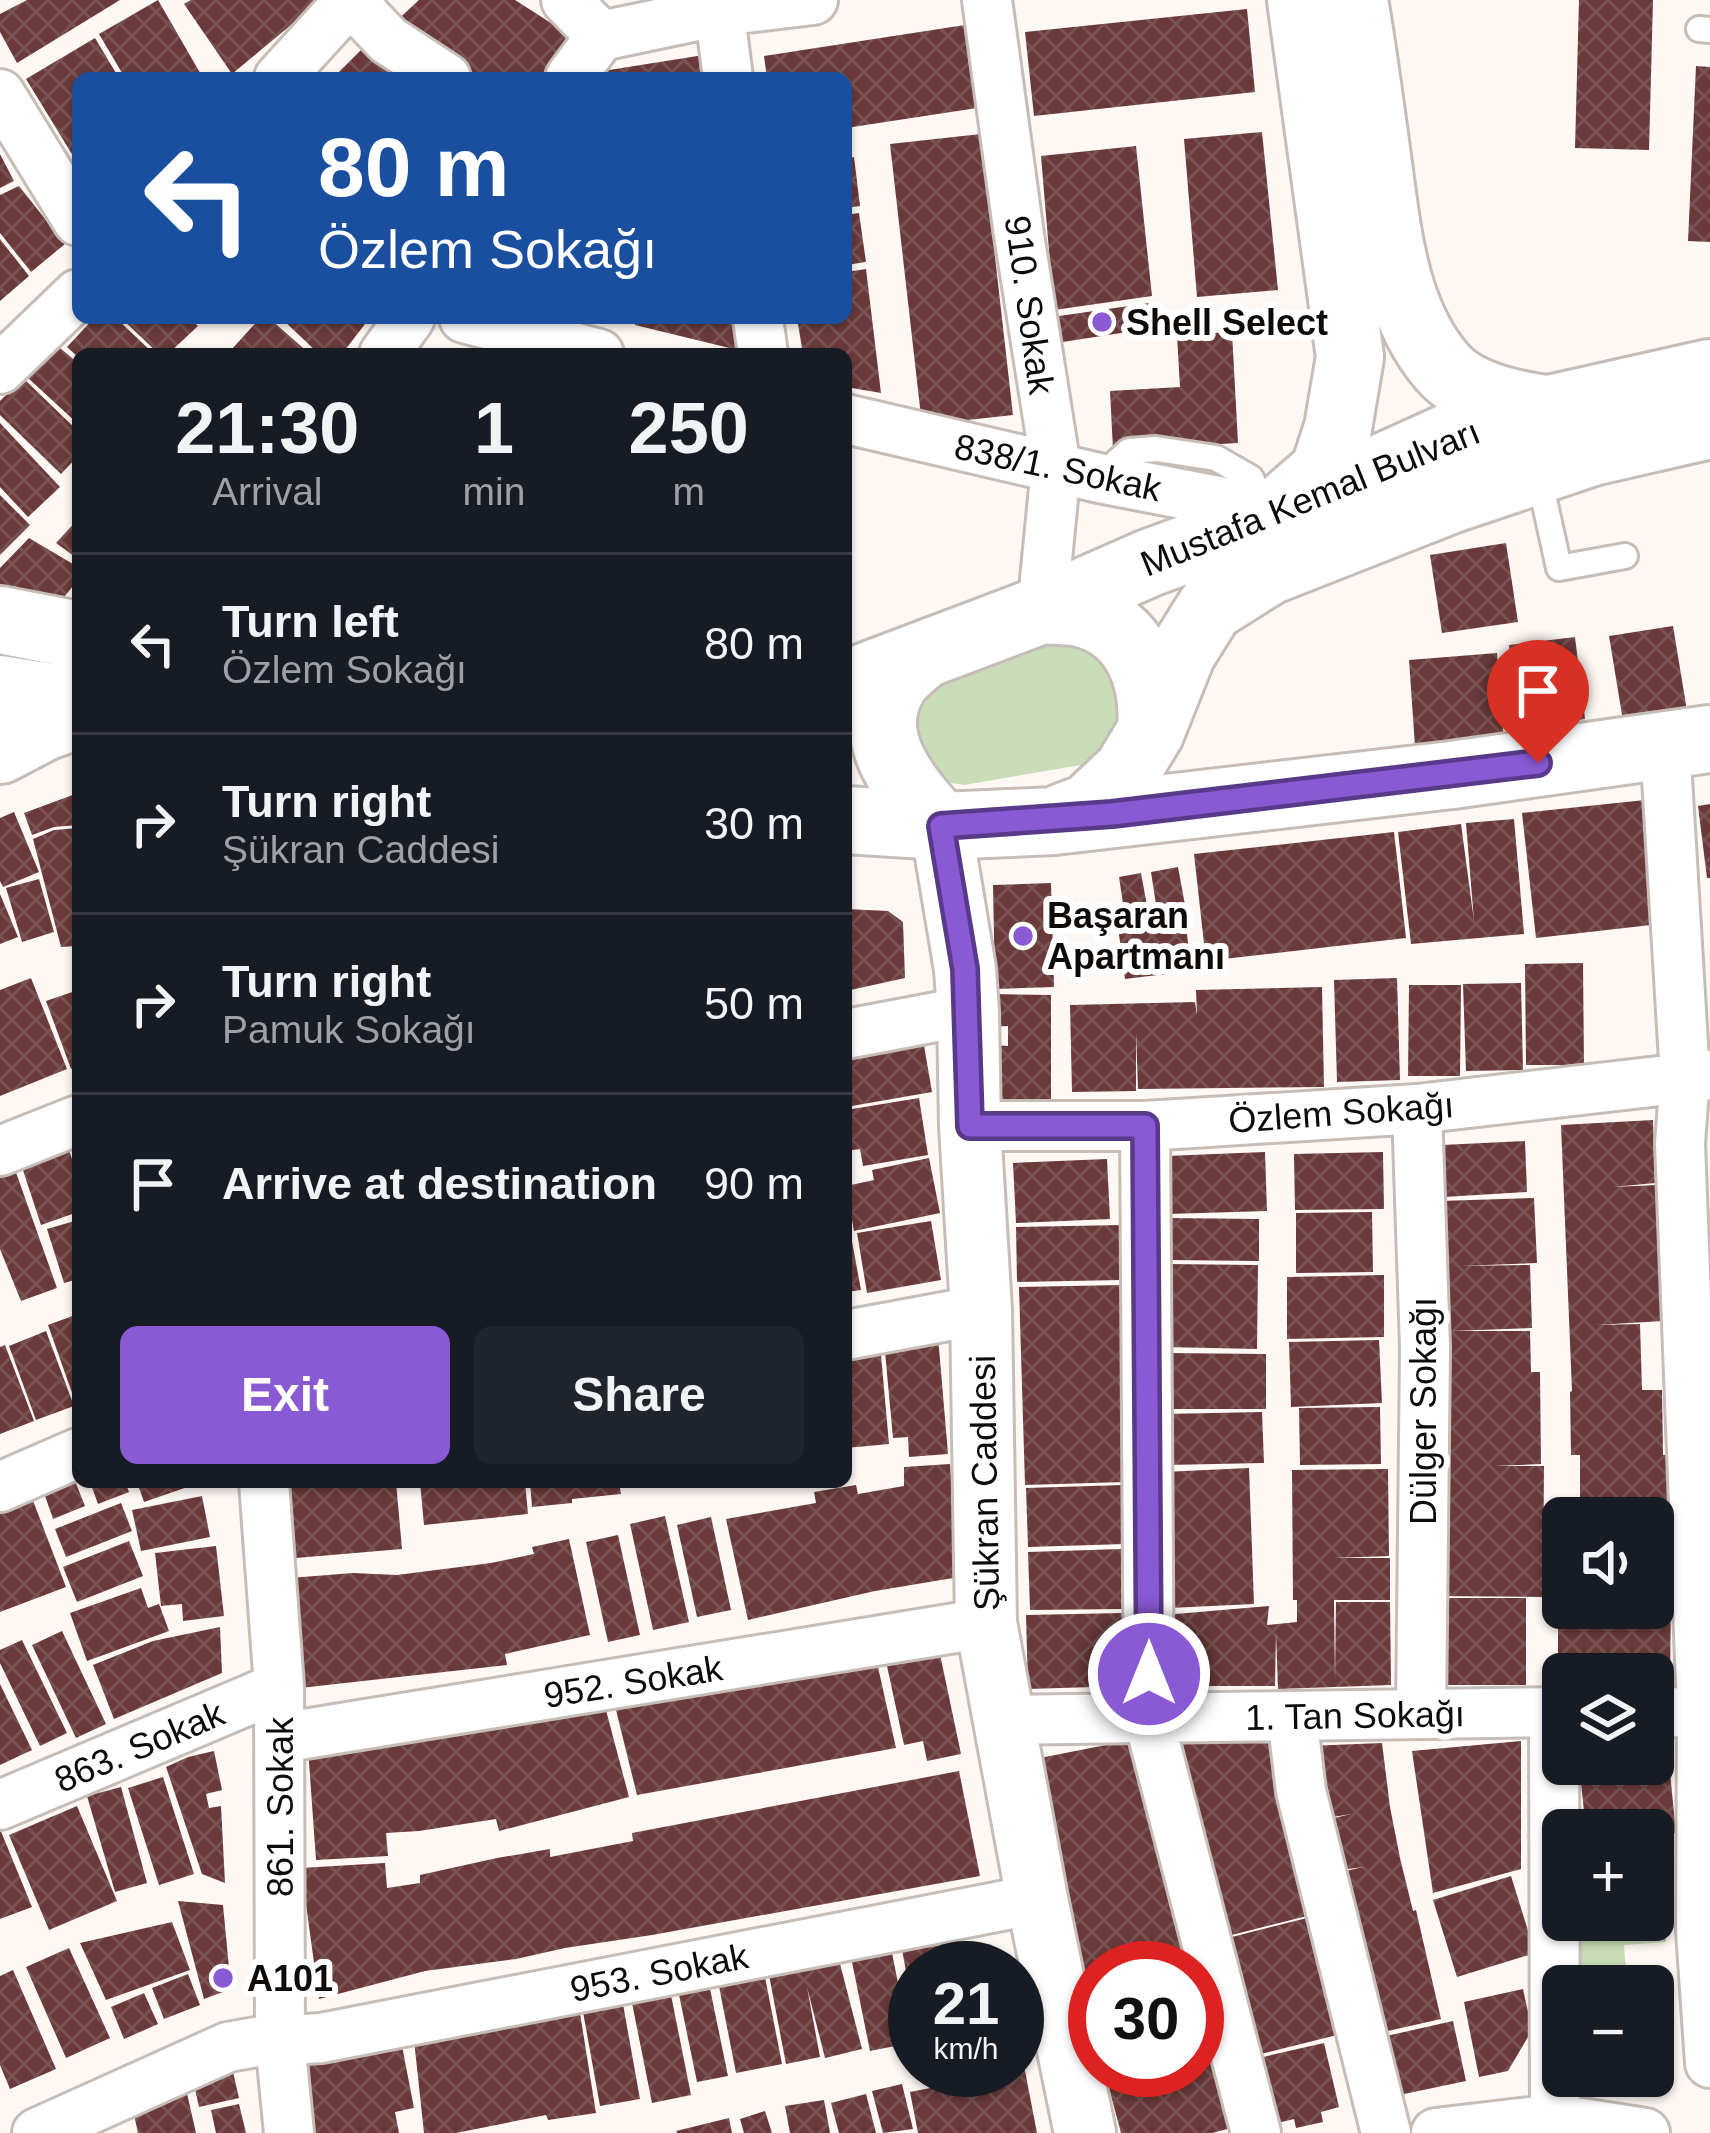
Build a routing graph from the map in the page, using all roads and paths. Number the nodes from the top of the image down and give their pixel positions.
1 (350, 0) edge
2 (566, 0) edge
3 (813, 0) edge
4 (987, 0) edge
5 (1301, 0) edge
6 (1354, 0) edge
7 (719, 6) edge
8 (601, 36) junction
9 (284, 72) edge
10 (437, 72) edge
11 (574, 72) edge
12 (727, 72) edge
13 (0, 94) edge
14 (72, 211) edge
15 (72, 300) edge
16 (486, 324) edge
17 (576, 348) edge
18 (1350, 357) junction
19 (0, 369) edge
20 (1710, 373) edge
21 (852, 419) edge
22 (1710, 425) edge
23 (1541, 439) junction
24 (1403, 457) junction
25 (1077, 473) junction
26 (1467, 494) junction
27 (1268, 519) junction
28 (1625, 556) dead end
29 (1042, 610) junction
30 (0, 620) edge
31 (72, 634) edge
32 (921, 657) junction
33 (852, 682) edge
34 (0, 689) edge
35 (72, 700) edge
36 (72, 717) edge
37 (1151, 731) junction
38 (1688, 742) edge
39 (0, 750) edge
40 (852, 820) edge
41 (1054, 820) junction
42 (941, 826) junction
43 (968, 1012) junction
44 (852, 1033) edge
45 (1698, 1076) edge
46 (1417, 1109) junction
47 (72, 1122) edge
48 (970, 1126) junction
49 (1145, 1126) junction
50 (0, 1150) edge
51 (981, 1310) junction
52 (852, 1335) edge
53 (72, 1456) edge
54 (0, 1487) edge
55 (264, 1488) edge
56 (986, 1623) junction
57 (279, 1687) junction
58 (1706, 1711) edge
59 (1542, 1712) edge
60 (1674, 1712) edge
61 (1421, 1713) junction
62 (1292, 1716) junction
63 (1004, 1720) junction
64 (1149, 1720) junction
65 (280, 1738) junction
66 (1557, 1785) edge
67 (0, 1805) edge
68 (1037, 1899) junction
69 (280, 2041) junction
70 (1710, 2063) edge
71 (1551, 2126) edge
72 (37, 2133) edge
73 (289, 2133) edge
74 (1085, 2133) edge
75 (1256, 2133) edge
76 (1386, 2133) edge
77 (1436, 2133) edge
78 (1645, 2133) edge

1 - 9 street
1 - 10 street
2 - 8 street
3 - 7 street
4 - 25 street, 910. Sokak
5 - 18 main road
6 - 23 main road
7 - 8 street
7 - 12 street
8 - 11 street
13 - 14 street
15 - 19 street
16 - 17 street
18 - 24 main road
18 - 27 main road
20 - 23 main road, Mustafa Kemal Bulvarı
21 - 25 street, 838/1. Sokak
22 - 23 main road, Mustafa Kemal Bulvarı
23 - 24 main road, Mustafa Kemal Bulvarı
23 - 26 main road, Mustafa Kemal Bulvarı
23 - 28 lane
24 - 26 main road
24 - 27 main road, Mustafa Kemal Bulvarı
25 - 27 street, 838/1. Sokak
25 - 29 street, 910. Sokak
26 - 37 main road, Mustafa Kemal Bulvarı
27 - 29 main road, Mustafa Kemal Bulvarı
29 - 32 main road, Mustafa Kemal Bulvarı
29 - 37 main road
30 - 31 main road
32 - 33 main road, Mustafa Kemal Bulvarı
32 - 42 main road
34 - 35 main road
36 - 39 main road
37 - 41 main road, Mustafa Kemal Bulvarı
38 - 41 main road
38 - 45 street
40 - 42 main road
41 - 42 main road
42 - 43 street, Şükran Caddesi
43 - 44 street
43 - 48 street, Şükran Caddesi
45 - 46 street, Özlem Sokağı
45 - 58 street
46 - 49 street, Özlem Sokağı
46 - 61 street, Dülger Sokağı
47 - 50 street
48 - 49 street, Özlem Sokağı
48 - 51 street, Şükran Caddesi
49 - 64 street
51 - 52 street
51 - 56 street, Şükran Caddesi
53 - 54 street
55 - 57 street, 861. Sokak
56 - 63 street, Şükran Caddesi
56 - 65 street, 952. Sokak
57 - 65 street, 861. Sokak
57 - 67 street, 863. Sokak
58 - 60 street
58 - 70 street
59 - 61 street, 1. Tan Sokağı
61 - 62 street, 1. Tan Sokağı
62 - 64 street, 1. Tan Sokağı
62 - 76 street
63 - 64 street, 1. Tan Sokağı
63 - 68 street, Şükran Caddesi
64 - 75 street
65 - 69 street, 861. Sokak
66 - 71 street
68 - 69 street, 953. Sokak
68 - 74 street, Şükran Caddesi
69 - 72 street, 953. Sokak
69 - 73 street, 861. Sokak
71 - 77 street
71 - 78 street

